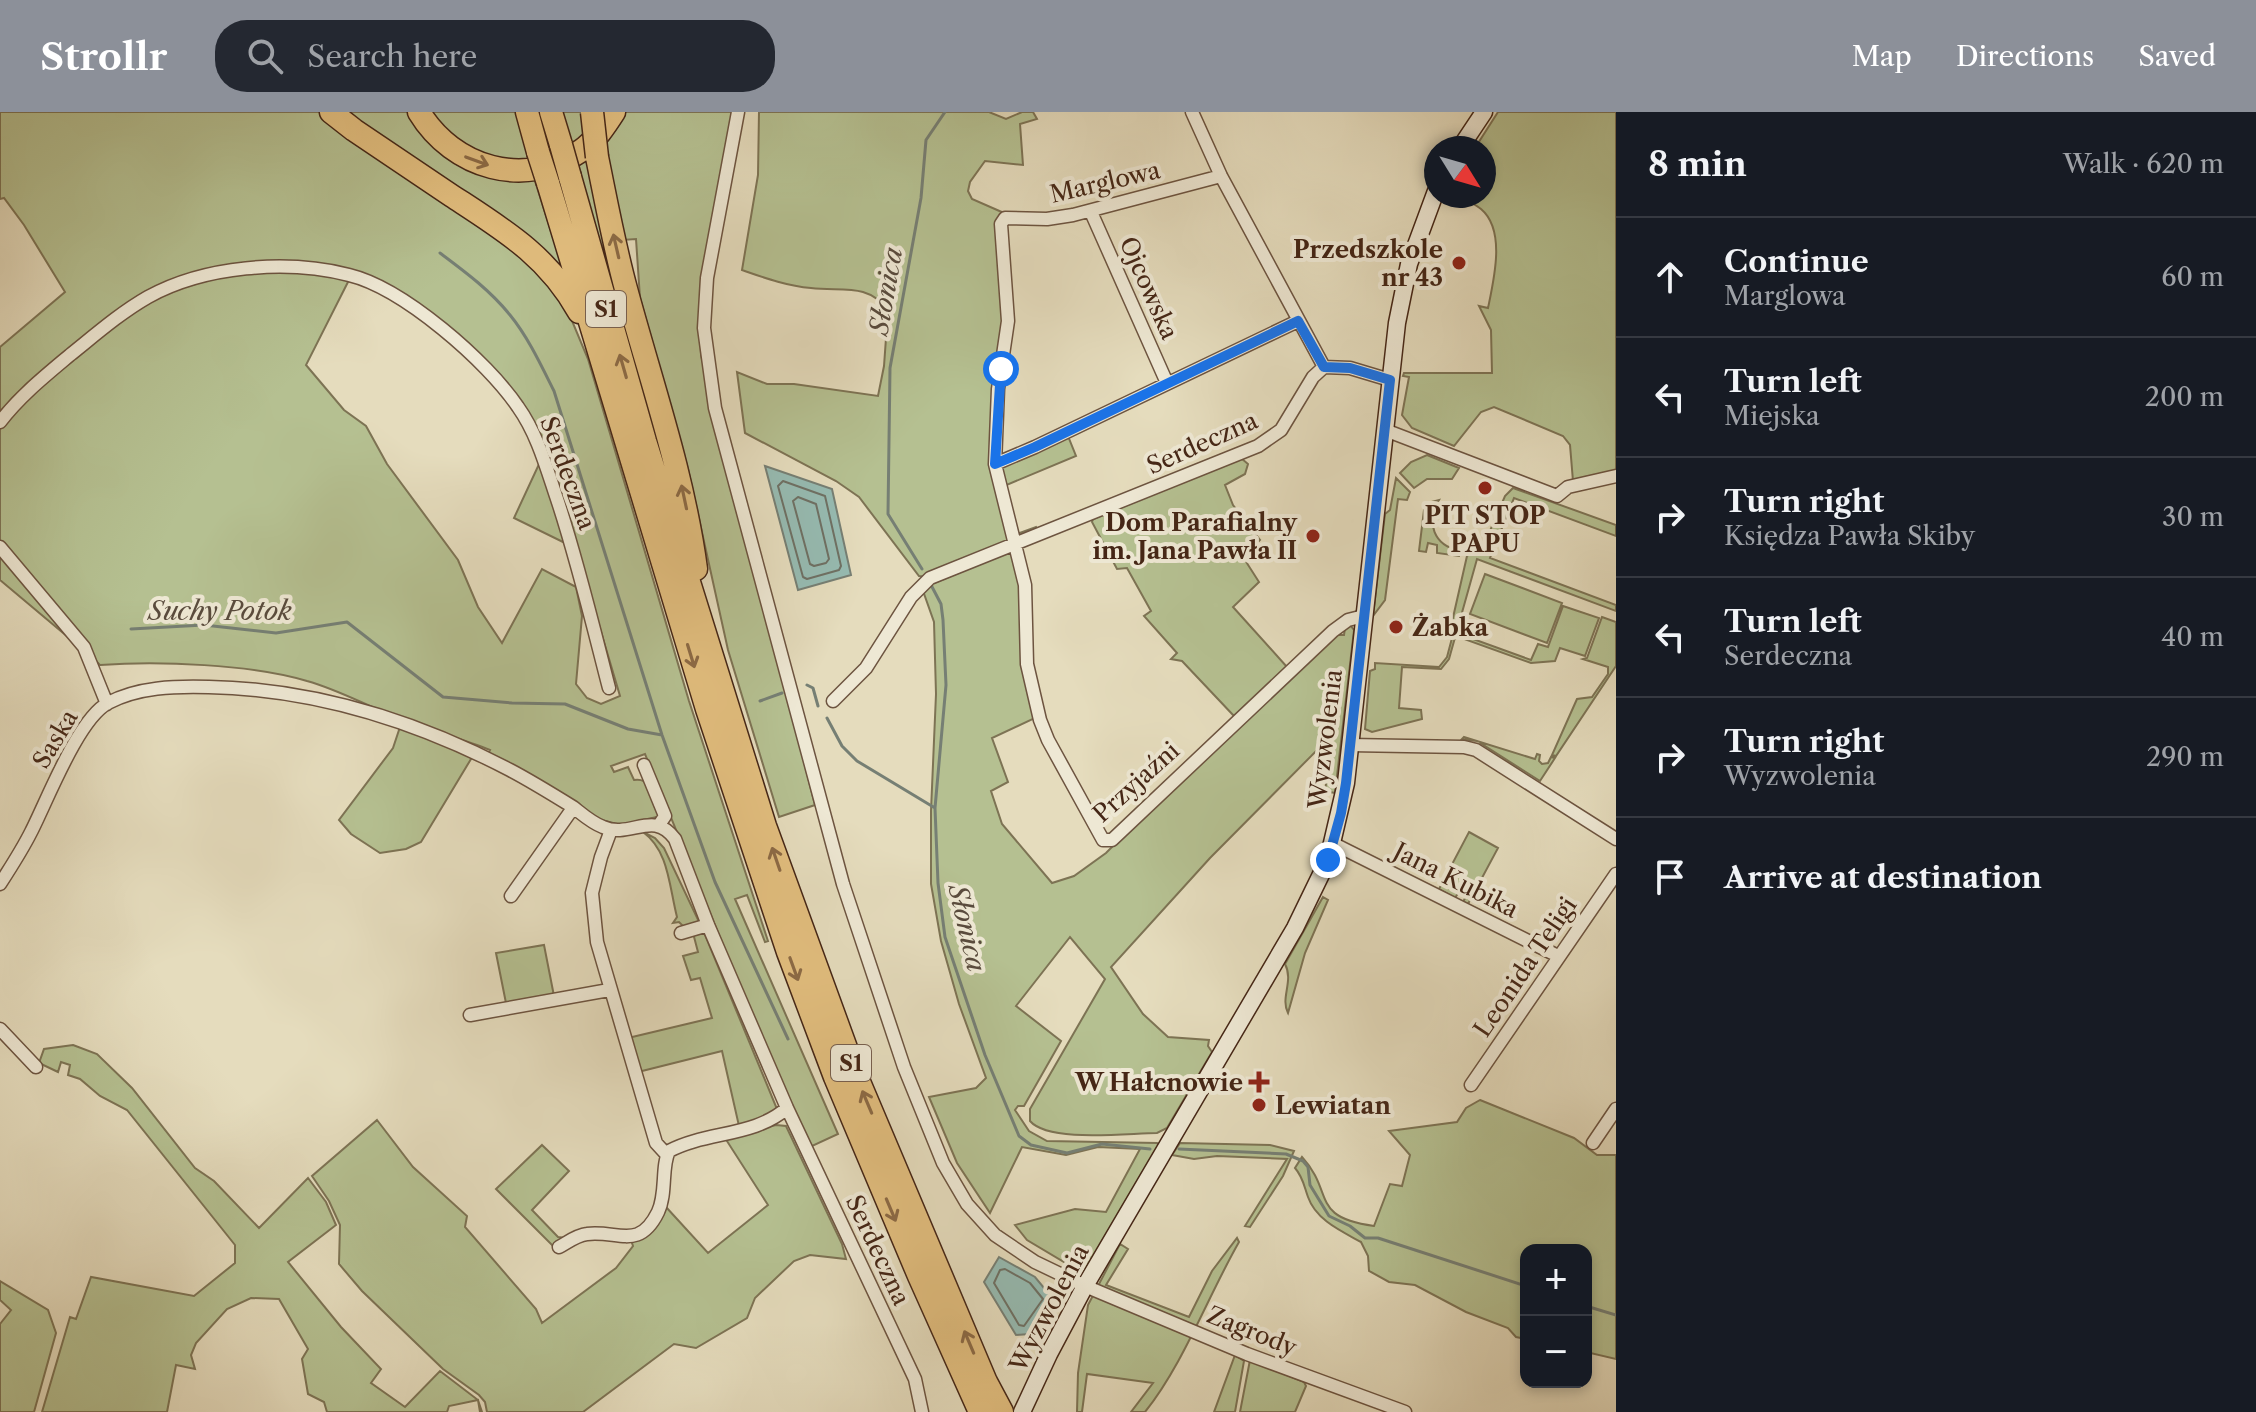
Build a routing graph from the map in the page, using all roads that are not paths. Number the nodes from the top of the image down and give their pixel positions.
1 (331, 112) edge
2 (419, 112) edge
3 (527, 112) edge
4 (551, 112) edge
5 (592, 112) edge
6 (614, 112) edge
7 (738, 112) edge
8 (1192, 112) edge
9 (1484, 112) edge
10 (1468, 136) edge
11 (1221, 176) junction
12 (559, 180) junction
13 (1430, 208) edge
14 (1091, 212) junction
15 (1298, 321) junction
16 (595, 341) junction
17 (1324, 367) junction
18 (1390, 380) junction
19 (1167, 383) junction
20 (0, 422) edge
21 (1385, 430) junction
22 (995, 464) junction
23 (1616, 476) edge
24 (1014, 545) junction
25 (0, 547) edge
26 (1364, 616) junction
27 (703, 629) junction
28 (609, 688) dead end
29 (833, 701) dead end
30 (107, 704) junction
31 (1350, 745) junction
32 (644, 765) dead end
33 (573, 808) junction
34 (659, 825) junction
35 (611, 830) junction
36 (1616, 839) edge
37 (1334, 844) junction
38 (1616, 874) edge
39 (0, 884) edge
40 (511, 896) dead end
41 (708, 925) junction
42 (681, 933) dead end
43 (1558, 956) junction
44 (609, 990) junction
45 (470, 1015) dead end
46 (0, 1029) edge
47 (36, 1067) dead end
48 (1471, 1085) dead end
49 (787, 1108) junction
50 (1616, 1109) edge
51 (1593, 1143) dead end
52 (667, 1155) junction
53 (559, 1247) dead end
54 (1085, 1286) junction
55 (1026, 1405) edge
56 (922, 1412) edge
57 (980, 1412) edge
58 (1002, 1412) edge
59 (1405, 1412) edge

1 - 16 highway
2 -> 6 highway
3 - 12 highway, S1, bridge
4 - 12 highway, S1, bridge
27 -> 5 highway, bridge
7 - 54 street, Zagrody
8 - 11 street
9 - 10 street
11 - 14 street, Marglowa
11 - 15 street
12 - 16 highway, S1
27 -> 12 highway, S1
13 - 18 street, Wyzwolenia
14 - 19 street, Ojcowska
14 - 22 street, Marglowa
15 - 17 street
15 - 19 street
16 -> 57 highway, S1
17 - 18 street
17 - 24 street, Serdeczna
18 - 21 street, Wyzwolenia
19 - 22 street
20 - 28 street, Serdeczna
21 - 23 street
21 - 26 street, Wyzwolenia
22 - 24 street
24 - 26 street, Przyjaźni
24 - 29 street, Serdeczna
25 - 30 street
26 - 31 street, Wyzwolenia
58 -> 27 highway, S1
30 - 33 street
30 - 39 street, Saska
31 - 36 street
31 - 37 street, Wyzwolenia
32 - 34 street
33 - 35 street
33 - 40 street
34 - 35 street
34 - 41 street, Serdeczna
35 - 44 street
37 - 43 street, Jana Kubika
37 - 54 street, Wyzwolenia
38 - 43 street, Leonida Teligi
41 - 42 street
41 - 49 street, Serdeczna
43 - 48 street, Leonida Teligi
44 - 45 street
44 - 52 street
46 - 47 street
49 - 52 street
49 - 56 street, Serdeczna
50 - 51 street
52 - 53 street
54 - 55 street, Wyzwolenia
54 - 59 street, Zagrody

